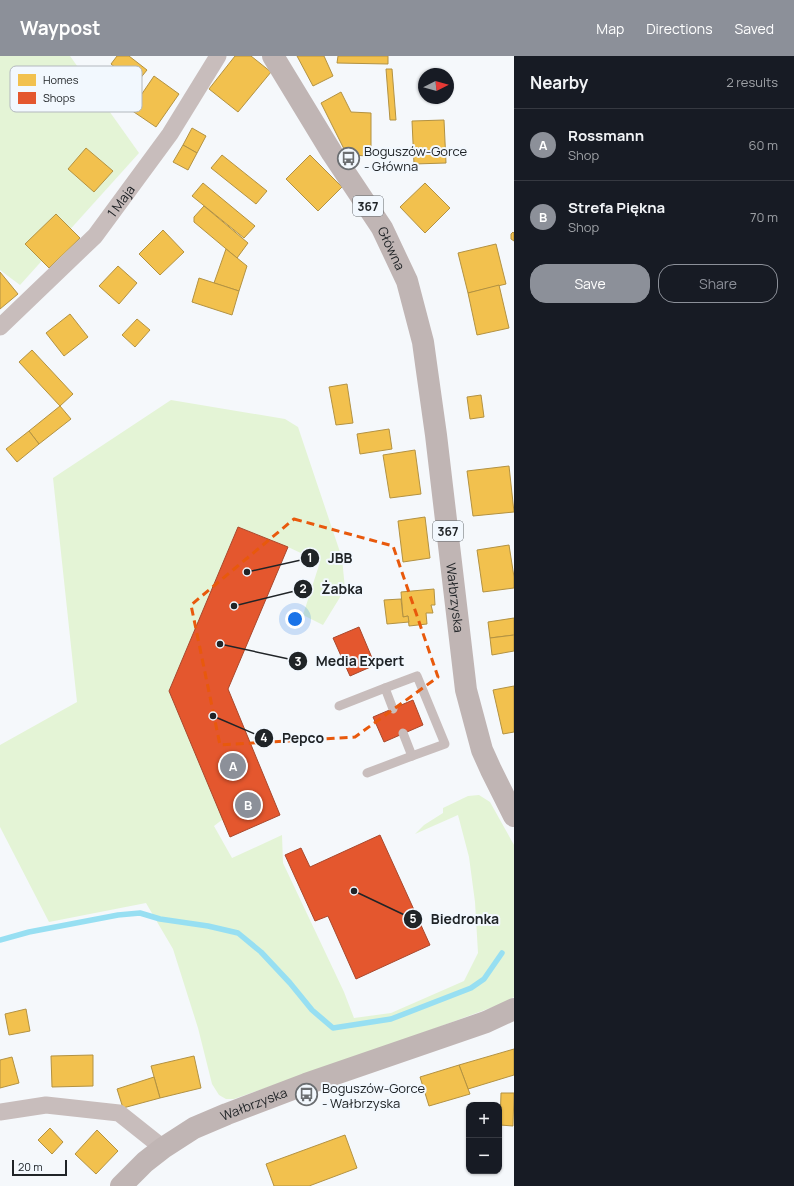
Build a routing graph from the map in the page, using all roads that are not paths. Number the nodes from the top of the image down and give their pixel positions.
1 (218, 56) edge
2 (273, 56) edge
3 (0, 327) edge
4 (427, 371) joint
5 (385, 688) junction
6 (339, 706) dead end
7 (393, 709) dead end
8 (404, 733) dead end
9 (412, 756) junction
10 (367, 773) dead end
11 (514, 816) edge
12 (514, 1009) edge
13 (0, 1112) edge
14 (163, 1148) junction
15 (121, 1186) edge

1 - 3 street, 1 Maja
2 - 4 main road, Główna / 367
4 - 11 main road, Wałbrzyska / 367
5 - 6 lane
5 - 7 lane
5 - 9 lane
8 - 9 lane
9 - 10 lane
12 - 14 main road, Wałbrzyska
13 - 14 street
14 - 15 main road, Wałbrzyska

